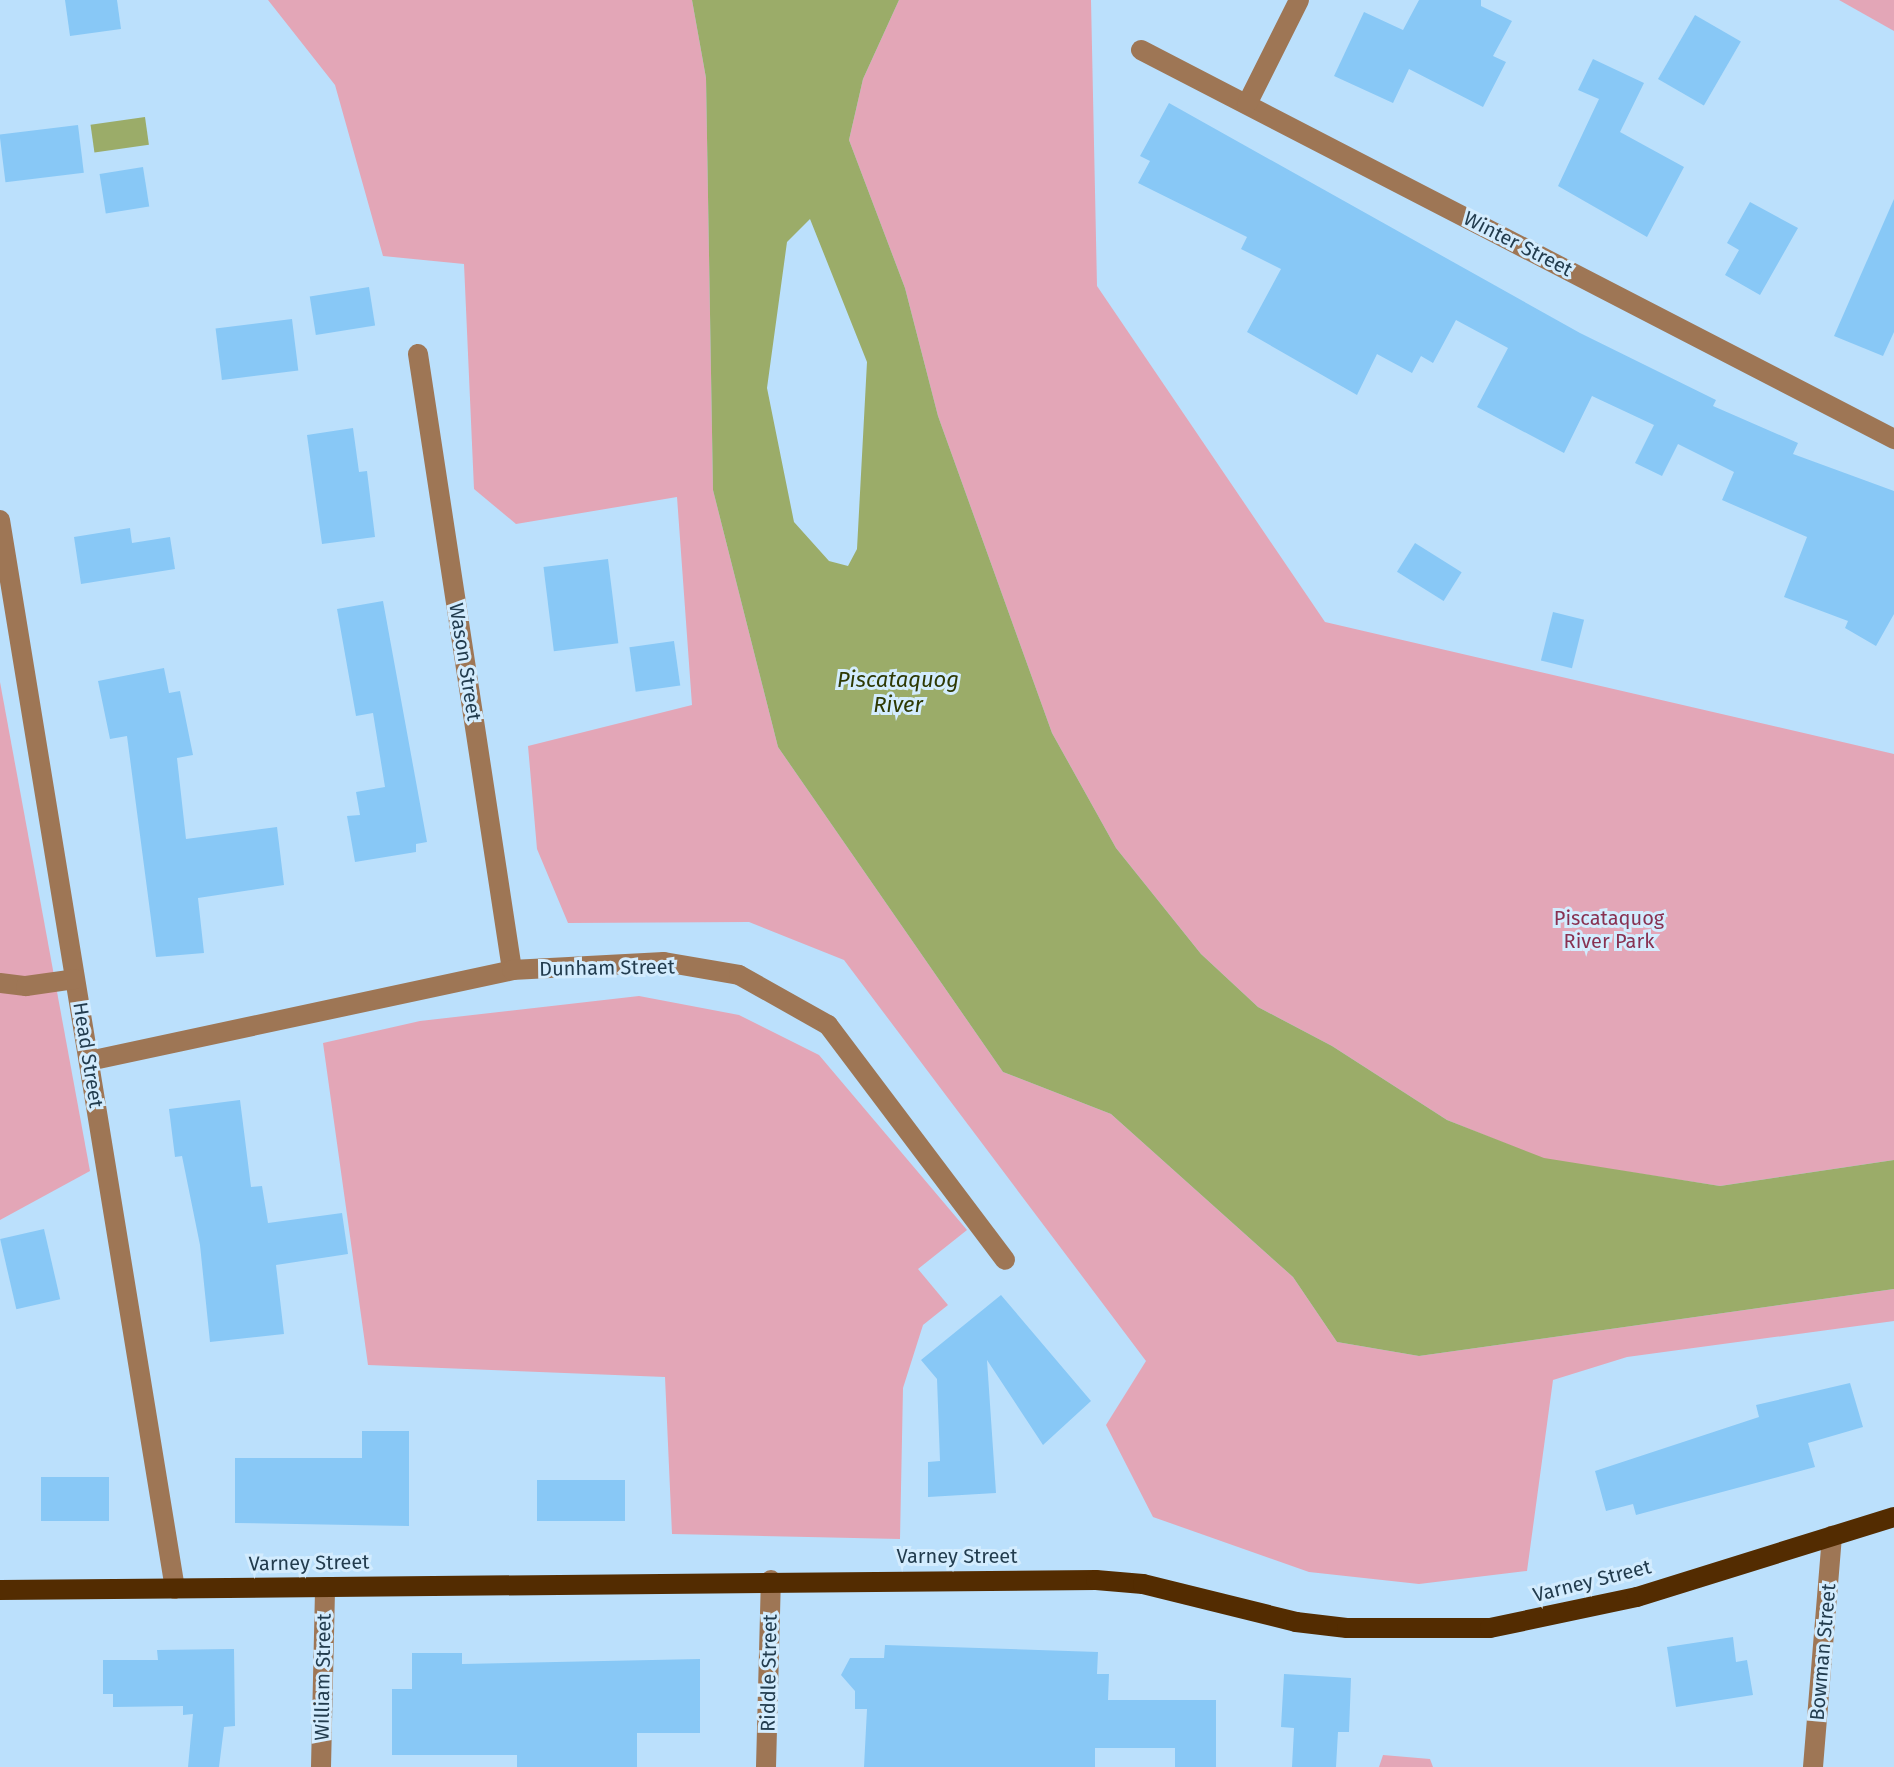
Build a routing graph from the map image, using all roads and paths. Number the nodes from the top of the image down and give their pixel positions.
1 (1299, 0) edge
2 (1141, 50) dead end
3 (1247, 104) junction
4 (418, 354) dead end
5 (1894, 439) edge
6 (0, 520) edge
7 (4, 576) edge
8 (512, 970) junction
9 (75, 979) junction
10 (0, 983) edge
11 (89, 1061) junction
12 (1005, 1260) dead end
13 (1894, 1517) edge
14 (1832, 1536) junction
15 (771, 1580) junction
16 (325, 1587) junction
17 (175, 1589) junction
18 (0, 1590) edge
19 (321, 1767) edge
20 (766, 1767) edge
21 (1813, 1767) edge

1 - 3 street
2 - 3 street, Winter Street
3 - 5 street, Winter Street
4 - 8 street, Wason Street
6 - 7 street, Head Street
7 - 9 street, Head Street
8 - 11 street, Dunham Street
8 - 12 street, Dunham Street
9 - 10 street
9 - 11 street, Head Street
11 - 17 street, Head Street
13 - 14 main road, Varney Street
14 - 15 main road, Varney Street
14 - 21 street, Bowman Street
15 - 16 main road, Varney Street
15 - 20 street, Riddle Street
16 - 17 main road, Varney Street
16 - 19 street, William Street
17 - 18 main road, Varney Street

